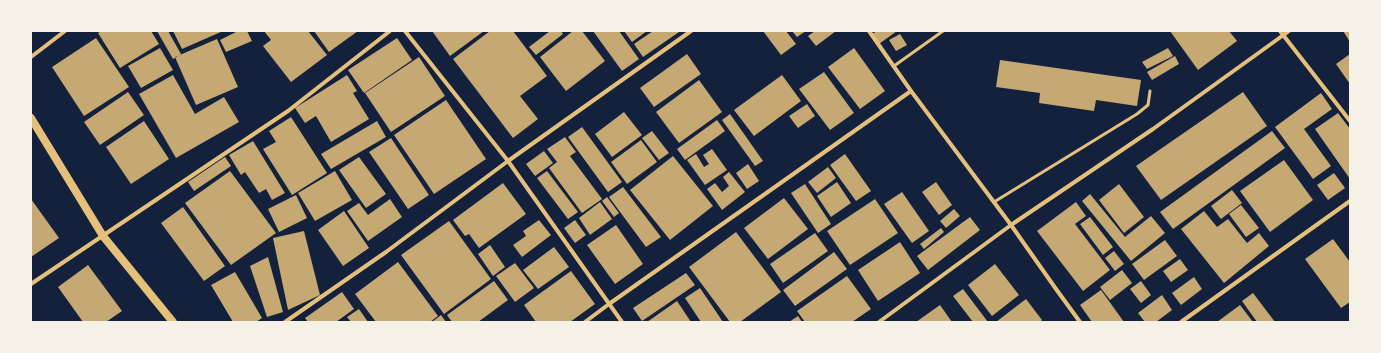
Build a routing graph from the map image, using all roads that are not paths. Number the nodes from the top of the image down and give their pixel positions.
1 (65, 31) edge
2 (390, 31) edge
3 (405, 31) edge
4 (691, 31) edge
5 (869, 31) edge
6 (943, 31) edge
7 (1280, 31) edge
8 (1289, 31) edge
9 (1283, 35) junction
10 (31, 56) edge
11 (894, 66) junction
12 (911, 91) junction
13 (1150, 91) dead end
14 (31, 118) edge
15 (1350, 120) edge
16 (508, 161) junction
17 (1350, 201) edge
18 (994, 202) junction
19 (1011, 225) junction
20 (104, 236) junction
21 (31, 284) edge
22 (609, 304) junction
23 (173, 322) edge
24 (285, 322) edge
25 (585, 322) edge
26 (622, 322) edge
27 (878, 322) edge
28 (1080, 322) edge
29 (1181, 322) edge

1 - 10 street
2 - 20 street
3 - 16 street
4 - 16 street
5 - 11 street
6 - 11 lane
7 - 9 street
8 - 9 street
9 - 15 street
9 - 19 street
11 - 12 street
12 - 18 street
12 - 22 street
13 - 18 lane
14 - 20 main road
16 - 22 street
16 - 24 street
17 - 29 street
18 - 19 street
19 - 27 street
19 - 28 street
20 - 21 street
20 - 23 main road
22 - 25 street
22 - 26 street

